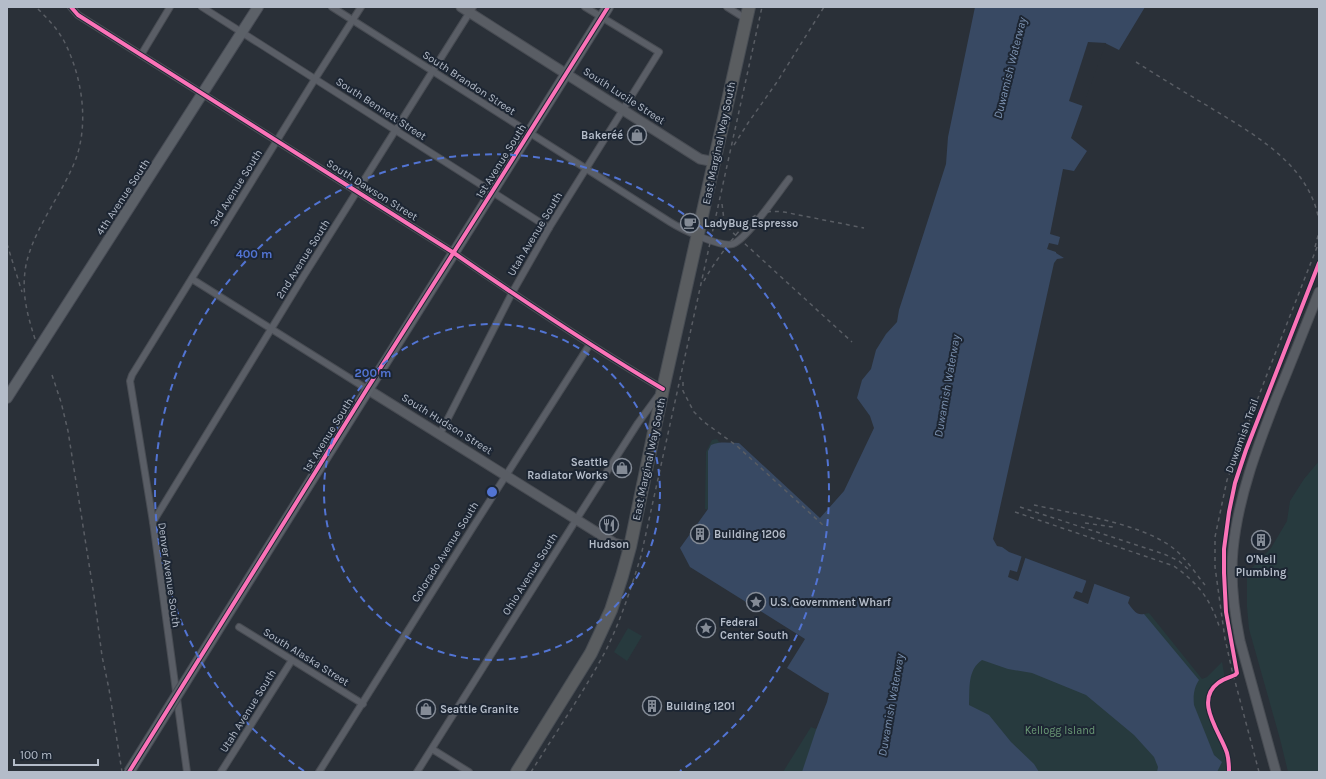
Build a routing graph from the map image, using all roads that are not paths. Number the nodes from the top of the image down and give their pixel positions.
1 (71, 7) edge
2 (170, 7) edge
3 (202, 7) edge
4 (258, 7) edge
5 (332, 7) edge
6 (361, 7) edge
7 (461, 7) edge
8 (585, 7) edge
9 (608, 7) edge
10 (727, 7) edge
11 (471, 10) edge
12 (748, 13) edge
13 (602, 16) junction
14 (353, 20) junction
15 (242, 32) junction
16 (141, 54) junction
17 (433, 71) junction
18 (567, 73) junction
19 (315, 79) junction
20 (203, 94) junction
21 (623, 110) junction
22 (395, 130) junction
23 (529, 133) junction
24 (277, 141) junction
25 (715, 162) junction
26 (586, 170) junction
27 (788, 179) dead end
28 (357, 192) junction
29 (492, 192) junction
30 (549, 228) junction
31 (698, 236) junction
32 (454, 253) junction
33 (192, 279) junction
34 (1319, 292) edge
35 (512, 293) junction
36 (272, 329) junction
37 (590, 344) junction
38 (130, 381) joint
39 (368, 389) junction
40 (663, 390) junction
41 (7, 398) edge
42 (440, 434) junction
43 (506, 475) junction
44 (576, 520) junction
45 (153, 522) junction
46 (630, 547) junction
47 (239, 627) dead end
48 (292, 660) junction
49 (363, 704) junction
50 (432, 749) junction
51 (129, 772) edge
52 (187, 772) edge
53 (221, 772) edge
54 (319, 772) edge
55 (417, 772) edge
56 (469, 772) edge
57 (517, 772) edge
58 (1276, 772) edge

1 - 16 street, South Dawson Street
2 - 16 street
3 - 15 street, South Bennett Street
4 - 15 main road, 4th Avenue South
5 - 14 street, South Brandon Street
6 - 14 street, 3rd Avenue South
7 - 11 street, South Lucile Street
8 - 13 street
9 - 13 main road, 1st Avenue South
10 - 12 street
11 - 17 street, 2nd Avenue South
11 - 18 street, South Lucile Street
12 - 25 highway, East Marginal Way South
13 - 18 main road, 1st Avenue South
13 - 21 street, Utah Avenue South
14 - 17 street, South Brandon Street
14 - 19 street, 3rd Avenue South
15 - 19 street, South Bennett Street
15 - 20 main road, 4th Avenue South
16 - 20 street, South Dawson Street
17 - 22 street, 2nd Avenue South
17 - 23 street, South Brandon Street
18 - 21 street, South Lucile Street
18 - 23 main road, 1st Avenue South
19 - 22 street, South Bennett Street
19 - 24 street, 3rd Avenue South
20 - 24 street, South Dawson Street
20 - 41 main road, 4th Avenue South
21 - 25 street, South Lucile Street
21 - 26 street, Utah Avenue South
22 - 28 street, 2nd Avenue South
22 - 29 street, South Bennett Street
23 - 26 street, South Brandon Street
23 - 29 main road, 1st Avenue South
24 - 28 street, South Dawson Street
24 - 33 street, 3rd Avenue South
25 - 31 highway, East Marginal Way South
26 - 30 street, Utah Avenue South
26 - 31 street, South Brandon Street
27 - 31 street
28 - 32 street, South Dawson Street
28 - 36 street, 2nd Avenue South
29 - 30 street, South Bennett Street
29 - 32 main road, 1st Avenue South
30 - 35 street, Utah Avenue South
31 - 40 highway, East Marginal Way South
32 - 35 street, South Dawson Street
32 - 39 main road, 1st Avenue South
33 - 36 street, South Hudson Street
33 - 38 street, 3rd Avenue South
34 - 58 street
35 - 37 street, South Dawson Street
35 - 42 street, Utah Avenue South
36 - 39 street, South Hudson Street
36 - 45 street, 2nd Avenue South
37 - 40 street, South Dawson Street
37 - 43 street, Colorado Avenue South
38 - 45 street, Denver Avenue South
39 - 42 street, South Hudson Street
39 - 51 main road, 1st Avenue South, bridge
40 - 44 street, Ohio Avenue South
40 - 46 highway, East Marginal Way South
42 - 43 street, South Hudson Street
43 - 44 street, South Hudson Street
43 - 49 street, Colorado Avenue South
44 - 46 street, South Hudson Street
44 - 50 street, Ohio Avenue South
45 - 52 street, Denver Avenue South
46 - 57 highway, East Marginal Way South
47 - 48 street, South Alaska Street
48 - 49 street, South Alaska Street
48 - 53 street, Utah Avenue South
49 - 54 street, Colorado Avenue South
50 - 55 street, Ohio Avenue South
50 - 56 street

